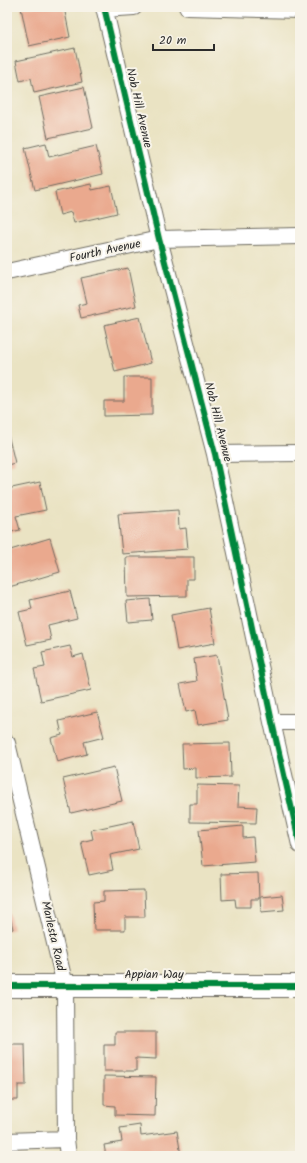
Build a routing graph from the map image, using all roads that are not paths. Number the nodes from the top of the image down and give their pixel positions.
1 (134, 7) edge
2 (187, 7) edge
3 (104, 8) edge
4 (300, 10) edge
5 (300, 236) edge
6 (159, 239) junction
7 (7, 272) edge
8 (300, 453) edge
9 (215, 454) junction
10 (272, 722) junction
11 (300, 722) edge
12 (7, 743) edge
13 (300, 845) edge
14 (65, 985) junction
15 (7, 986) edge
16 (300, 986) edge
17 (66, 1139) junction
18 (7, 1140) edge
19 (68, 1156) edge

1 - 3 street
2 - 4 street
3 - 6 street, Nob Hill Avenue
5 - 6 street, Fourth Avenue
6 - 7 street, Fourth Avenue
6 - 9 street, Nob Hill Avenue
8 - 9 street
9 - 10 street, Nob Hill Avenue
10 - 11 street
10 - 13 street, Nob Hill Avenue
12 - 14 street, Marlesta Road
14 - 15 main road, Appian Way
14 - 16 main road, Appian Way
14 - 17 street, Marlesta Road
17 - 18 street
17 - 19 street, Marlesta Road

